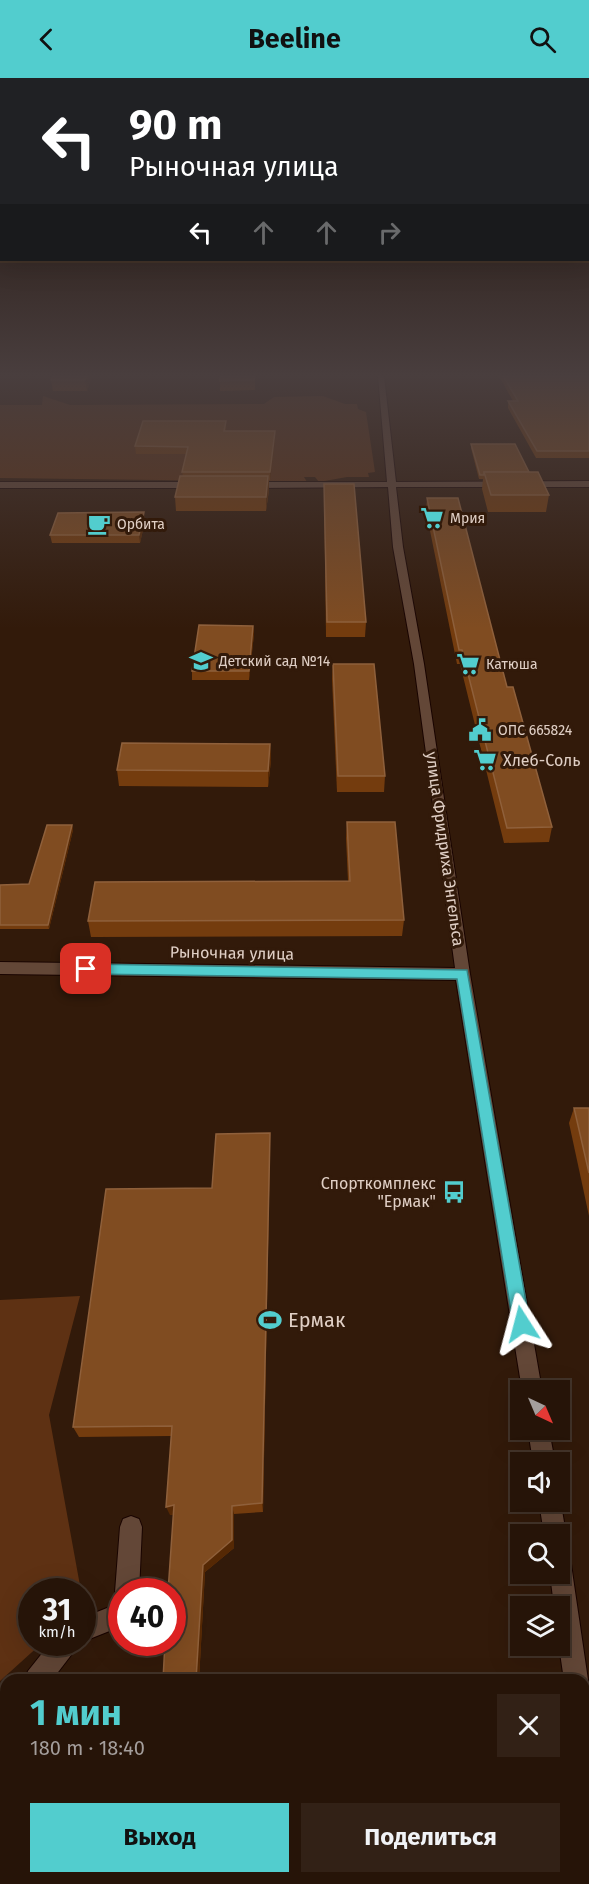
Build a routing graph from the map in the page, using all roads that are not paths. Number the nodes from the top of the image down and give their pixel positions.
1 (389, 460) edge
2 (0, 484) edge
3 (589, 484) edge
4 (205, 485) edge
5 (240, 485) edge
6 (392, 486) junction
7 (0, 968) edge
8 (463, 974) junction
9 (530, 1380) edge
10 (131, 1527) dead end
11 (128, 1578) edge
12 (563, 1584) edge
13 (56, 1656) edge
14 (42, 1674) edge
15 (575, 1674) edge

1 - 6 street, улица Фридриха Энгельса
2 - 4 street
3 - 6 street
5 - 6 street
6 - 8 street, улица Фридриха Энгельса
7 - 8 street, Рыночная улица
8 - 9 street, улица Фридриха Энгельса
10 - 11 street
12 - 15 street
13 - 14 street

